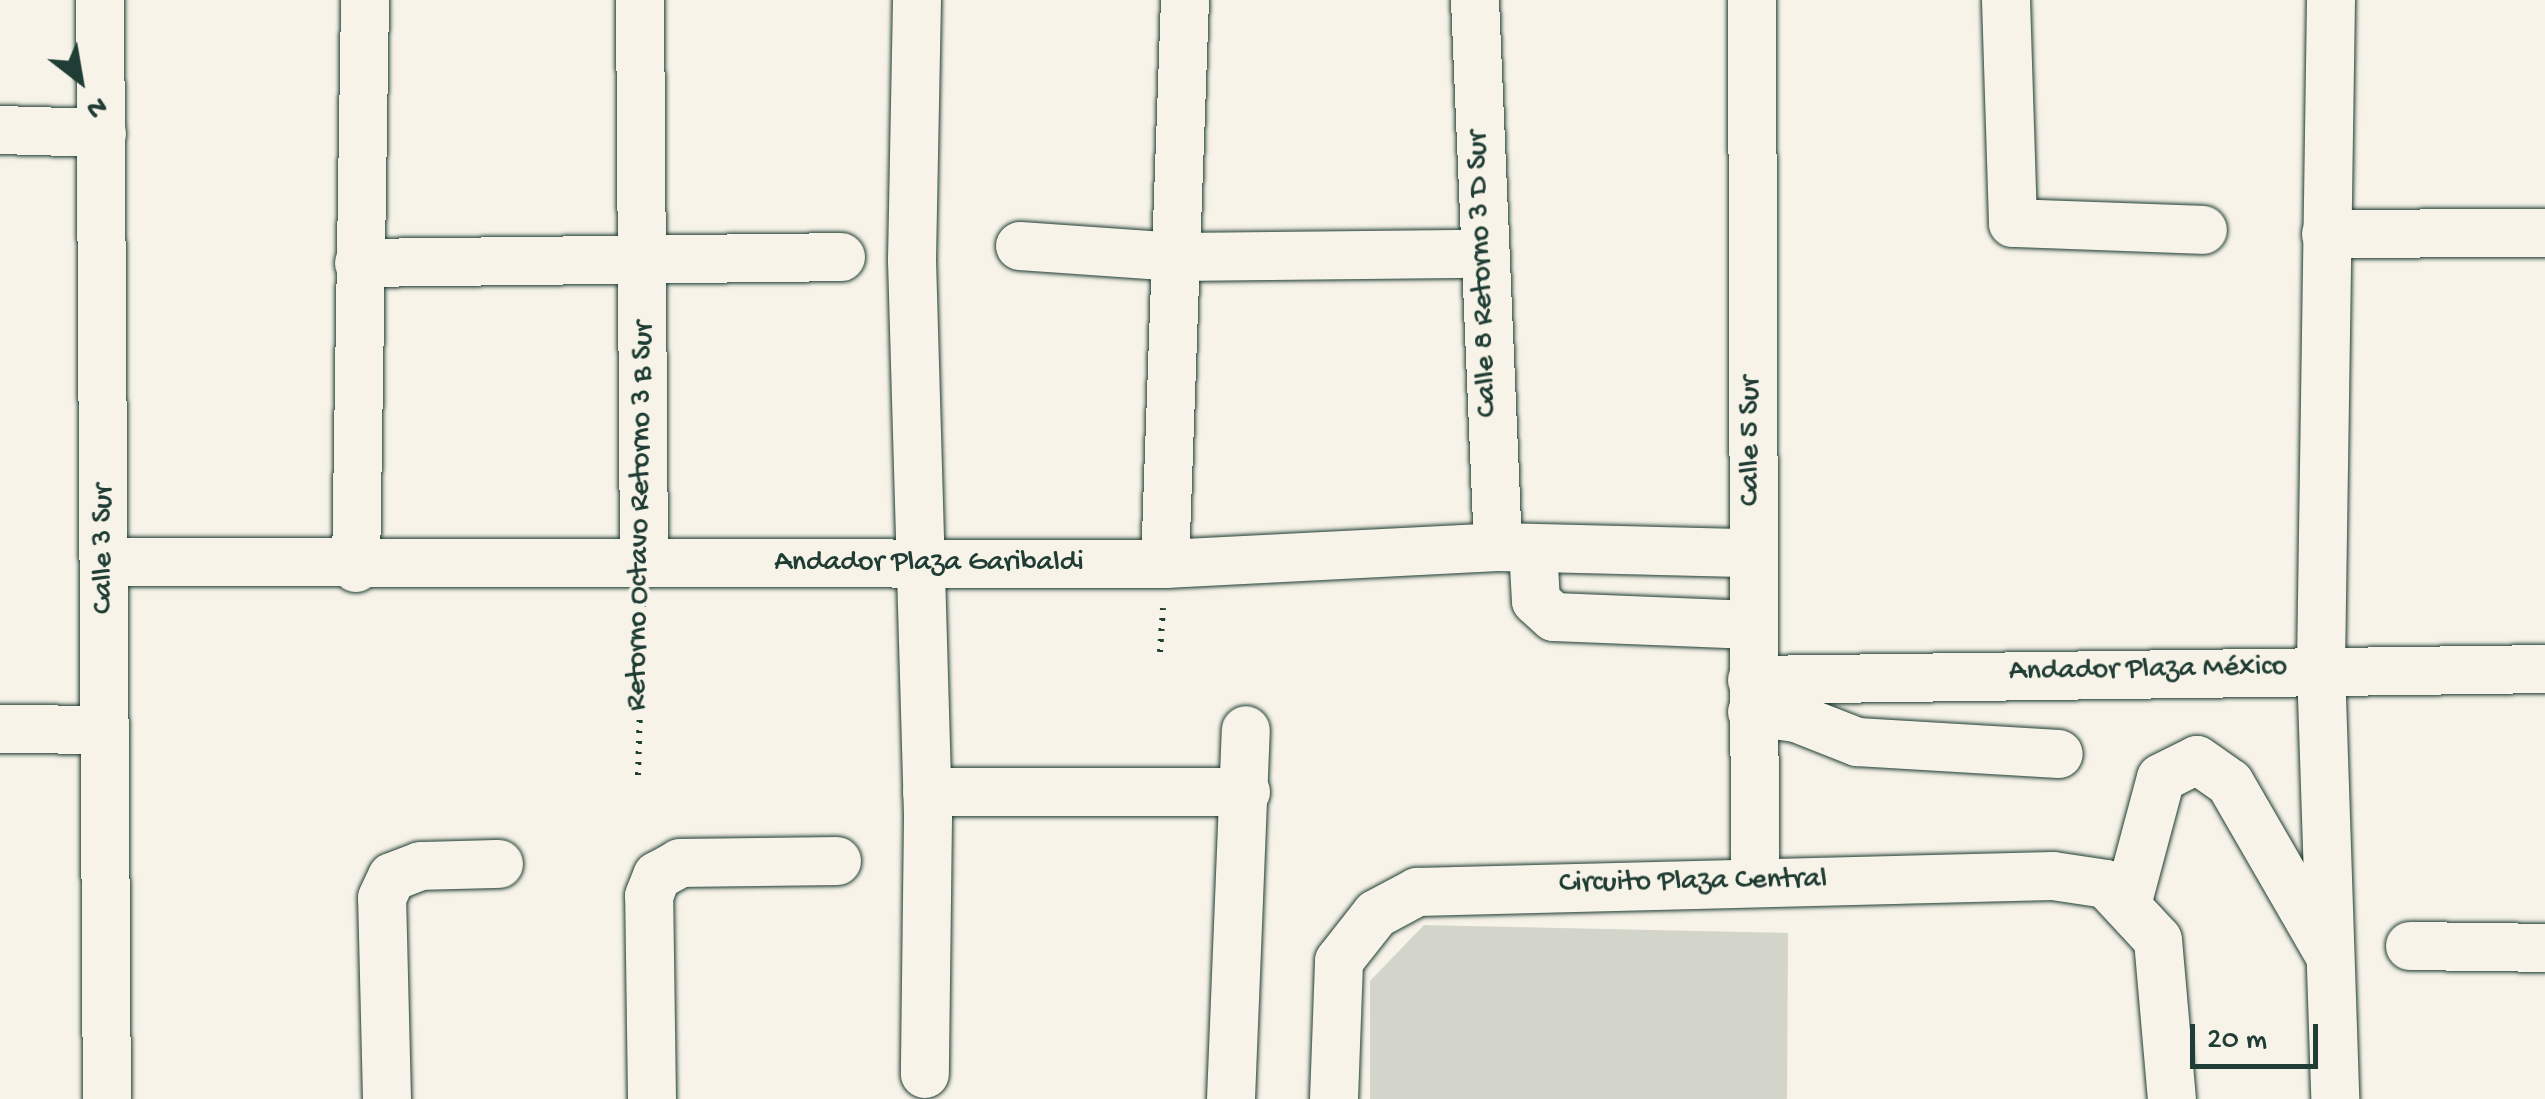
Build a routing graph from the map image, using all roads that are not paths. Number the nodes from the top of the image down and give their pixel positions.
1 (100, 0) edge
2 (365, 0) edge
3 (640, 0) edge
4 (917, 0) edge
5 (1185, 0) edge
6 (1474, 0) edge
7 (1752, 0) edge
8 (2006, 0) edge
9 (2331, 0) edge
10 (0, 130) edge
11 (102, 134) junction
12 (2203, 230) dead end
13 (2545, 233) edge
14 (2326, 234) junction
15 (1020, 246) dead end
16 (1480, 254) junction
17 (841, 257) dead end
18 (1178, 257) junction
19 (645, 258) junction
20 (359, 263) junction
21 (1516, 547) junction
22 (1752, 553) junction
23 (106, 562) junction
24 (644, 564) junction
25 (919, 564) junction
26 (1165, 564) junction
27 (356, 568) junction
28 (1752, 625) junction
29 (2322, 668) junction
30 (2545, 669) edge
31 (1752, 696) junction
32 (0, 729) edge
33 (105, 730) junction
34 (1246, 730) dead end
35 (2059, 754) dead end
36 (926, 792) junction
37 (1246, 792) junction
38 (837, 862) dead end
39 (499, 864) dead end
40 (1754, 882) junction
41 (2117, 893) junction
42 (2410, 946) dead end
43 (2545, 948) edge
44 (2331, 958) junction
45 (925, 1074) dead end
46 (108, 1099) edge
47 (387, 1099) edge
48 (652, 1099) edge
49 (1231, 1099) edge
50 (1334, 1099) edge
51 (2172, 1099) edge
52 (2335, 1099) edge

1 - 11 street, Calle 3 Sur
2 - 20 street
3 - 19 street, Retorno Octavo Retorno 3 B Sur
4 - 25 street
5 - 18 street
6 - 16 street, Calle 8 Retorno 3 D Sur
7 - 22 street, Calle 5 Sur
8 - 12 street
9 - 14 street
10 - 11 street
11 - 23 street, Calle 3 Sur
13 - 14 street
14 - 29 street
15 - 18 street
16 - 18 street
16 - 21 street, Calle 8 Retorno 3 D Sur
17 - 19 street
18 - 26 street
19 - 20 street
19 - 24 street, Retorno Octavo Retorno 3 B Sur
20 - 27 street
21 - 22 street, Andador Plaza Garibaldi
21 - 26 street, Andador Plaza Garibaldi
21 - 28 street, Calle 8 Retorno 3 D Sur
22 - 28 street, Calle 5 Sur
23 - 27 street, Andador Plaza Garibaldi
23 - 33 street, Calle 3 Sur
24 - 25 street, Andador Plaza Garibaldi
24 - 27 street, Andador Plaza Garibaldi
25 - 26 street, Andador Plaza Garibaldi
25 - 36 street
28 - 31 street, Calle 5 Sur
29 - 30 street, Andador Plaza México
29 - 31 street, Andador Plaza México
29 - 44 street
31 - 35 street
31 - 40 street, Calle 5 Sur
32 - 33 street
33 - 46 street, Calle 3 Sur
34 - 37 street
36 - 37 street
36 - 45 street
37 - 49 street
38 - 48 street
39 - 47 street
40 - 41 street, Circuito Plaza Central
40 - 50 street, Circuito Plaza Central
41 - 44 street
41 - 51 street
42 - 43 street
44 - 52 street

